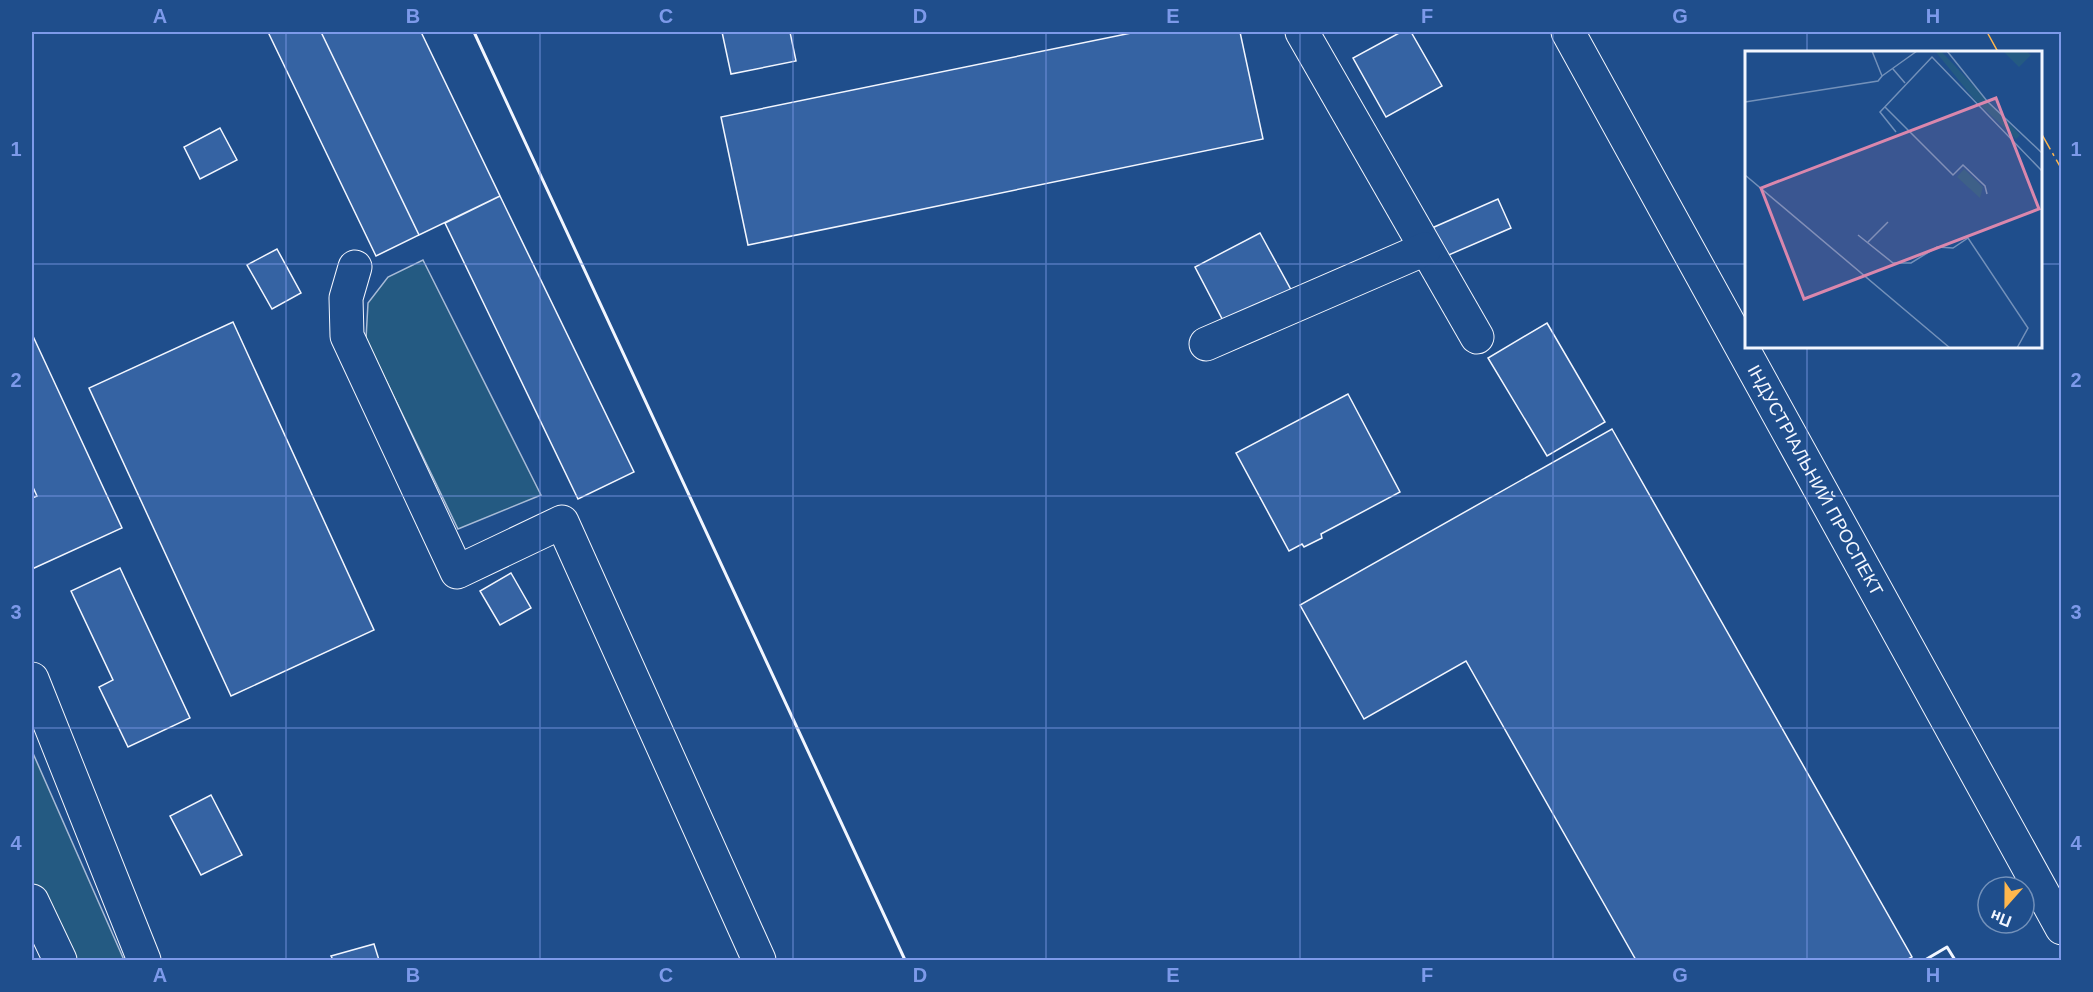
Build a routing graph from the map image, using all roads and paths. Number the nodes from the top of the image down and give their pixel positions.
1 (1302, 32) edge
2 (1568, 32) edge
3 (1425, 249) junction
4 (355, 267) dead end
5 (1477, 337) dead end
6 (1206, 344) dead end
7 (32, 679) edge
8 (32, 902) edge
9 (2061, 928) edge
10 (60, 960) edge
11 (144, 960) edge
12 (759, 960) edge

1 - 3 street
2 - 9 street, ІНДУСТРІАЛЬНИЙ ПРОСПЕКТ
3 - 5 street
3 - 6 street
4 - 12 street
7 - 11 street
8 - 10 street

